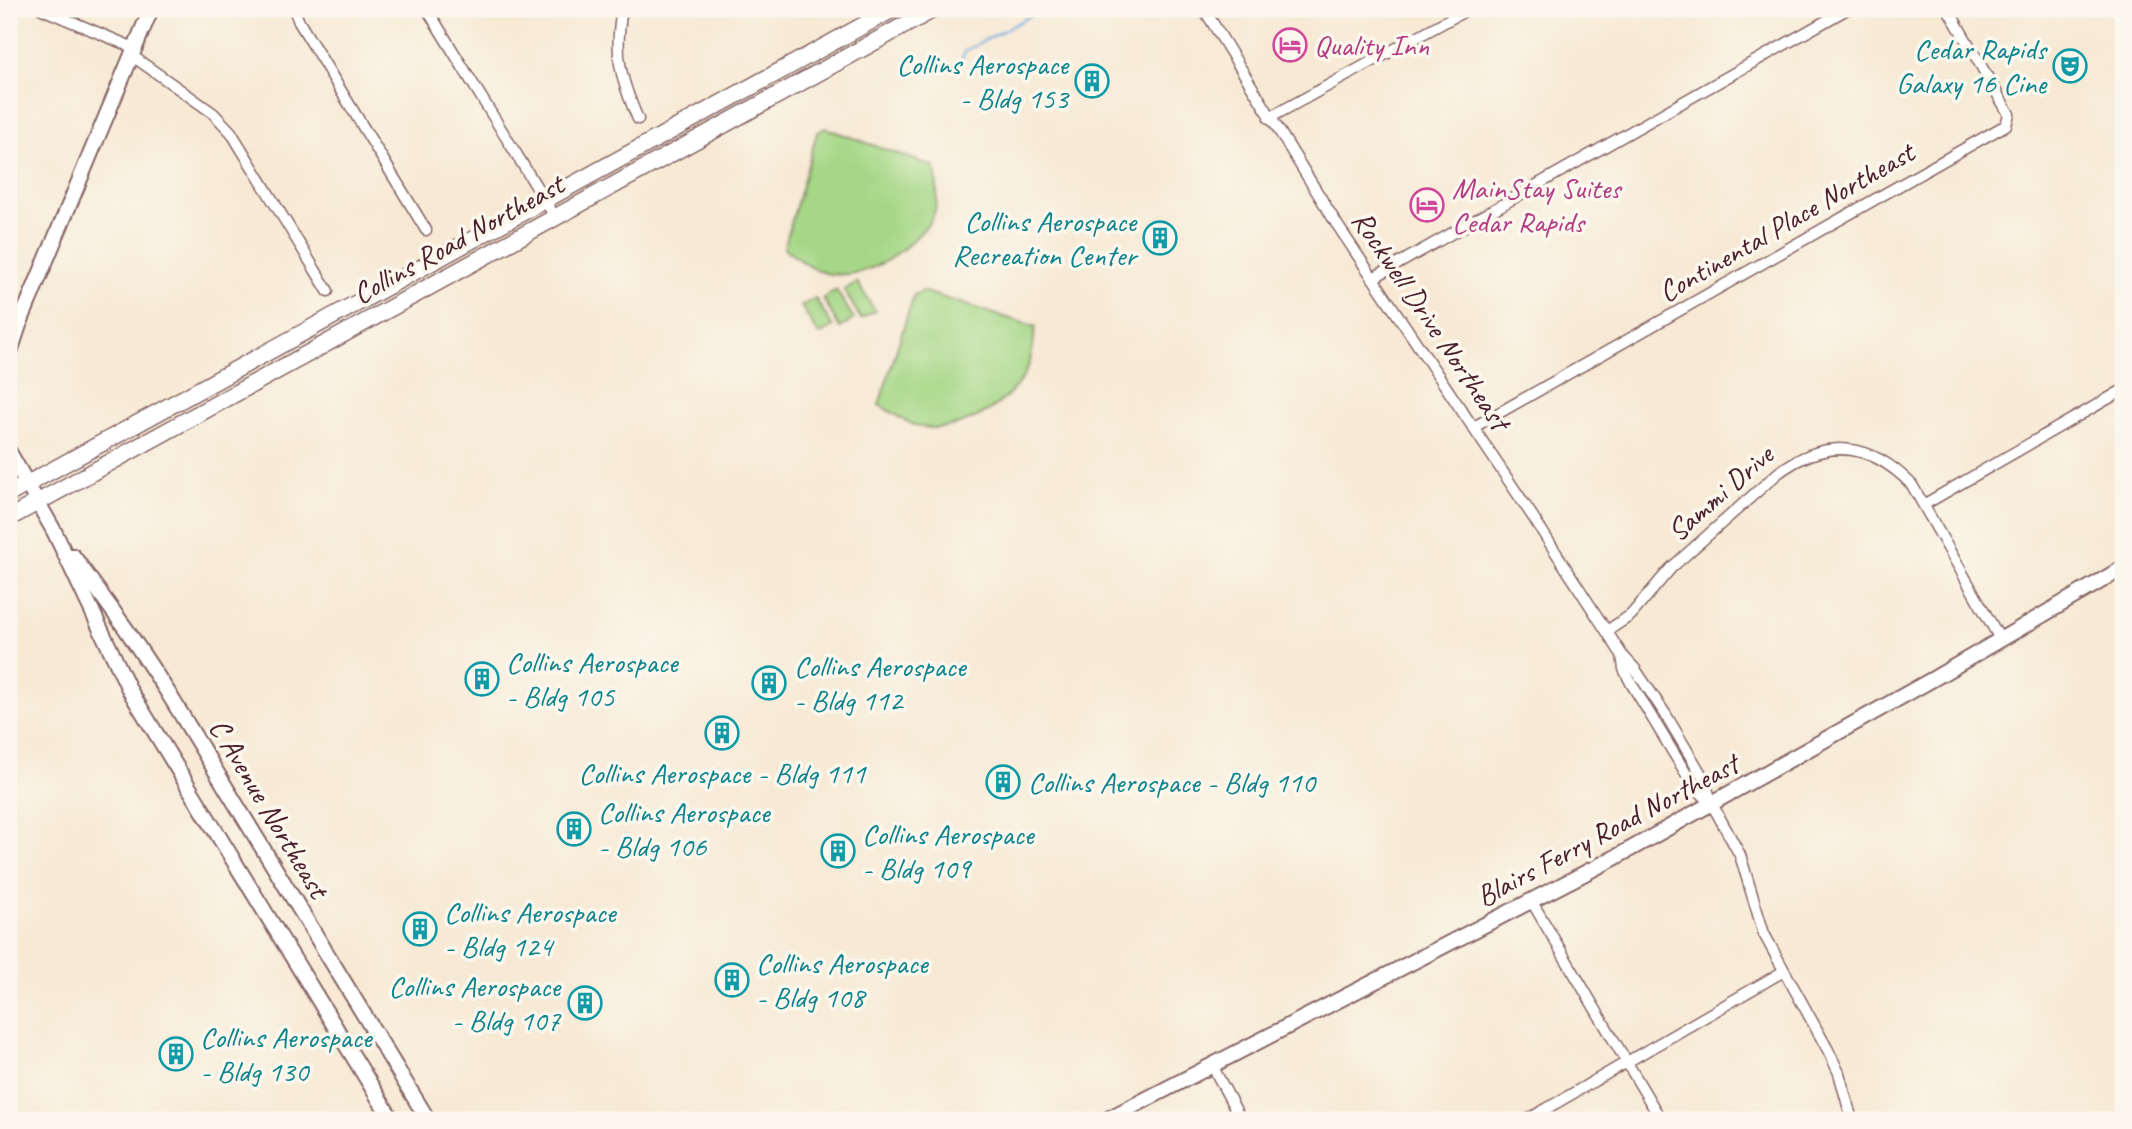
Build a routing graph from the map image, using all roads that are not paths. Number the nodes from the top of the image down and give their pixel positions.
1 (42, 9) edge
2 (151, 9) edge
3 (294, 9) edge
4 (622, 9) edge
5 (893, 9) edge
6 (934, 9) edge
7 (1204, 9) edge
8 (1468, 9) edge
9 (1847, 9) edge
10 (1948, 9) edge
11 (431, 10) edge
12 (133, 51) junction
13 (1269, 118) junction
14 (638, 119) dead end
15 (545, 201) junction
16 (555, 217) junction
17 (426, 230) dead end
18 (1373, 278) junction
19 (328, 291) dead end
20 (9, 355) edge
21 (2123, 390) edge
22 (1474, 427) junction
23 (9, 452) edge
24 (27, 484) junction
25 (9, 494) edge
26 (37, 502) junction
27 (1925, 504) junction
28 (9, 518) edge
29 (54, 530) junction
30 (2123, 568) edge
31 (1607, 631) junction
32 (2000, 639) junction
33 (1712, 804) junction
34 (1532, 902) junction
35 (1784, 971) junction
36 (1627, 1062) junction
37 (1213, 1066) junction
38 (393, 1120) edge
39 (428, 1120) edge
40 (1106, 1120) edge
41 (1241, 1120) edge
42 (1527, 1120) edge
43 (1661, 1120) edge
44 (1852, 1120) edge

1 - 12 street
2 - 12 main road
3 - 17 street
4 - 14 street
5 - 15 highway, Collins Road Northeast
6 - 16 highway, Collins Road Northeast
7 - 13 street, Rockwell Drive Northeast
8 - 13 street
9 - 18 street
10 - 22 street, Continental Place Northeast
11 - 15 street
12 - 19 street
12 - 20 main road
13 - 18 street, Rockwell Drive Northeast
15 - 16 street
15 - 24 highway, Collins Road Northeast
16 - 26 highway, Collins Road Northeast
18 - 22 street, Rockwell Drive Northeast
21 - 27 street
22 - 31 street, Rockwell Drive Northeast
23 - 24 main road, C Avenue Northeast
24 - 25 highway, Collins Road Northeast
24 - 26 main road, C Avenue Northeast
26 - 28 highway, Collins Road Northeast
26 - 29 main road, C Avenue Northeast
27 - 31 street, Sammi Drive
27 - 32 street, Sammi Drive
29 - 38 main road, C Avenue Northeast
29 - 39 main road, C Avenue Northeast
30 - 32 main road, Blairs Ferry Road Northeast
31 - 33 street, Rockwell Drive Northeast
32 - 33 main road, Blairs Ferry Road Northeast
33 - 34 main road, Blairs Ferry Road Northeast
33 - 35 street, Rockwell Drive Northeast
34 - 36 street
34 - 37 main road, Blairs Ferry Road Northeast
35 - 36 street
35 - 44 street, Rockwell Drive Northeast
36 - 42 street
36 - 43 street
37 - 40 main road, Blairs Ferry Road Northeast
37 - 41 street

